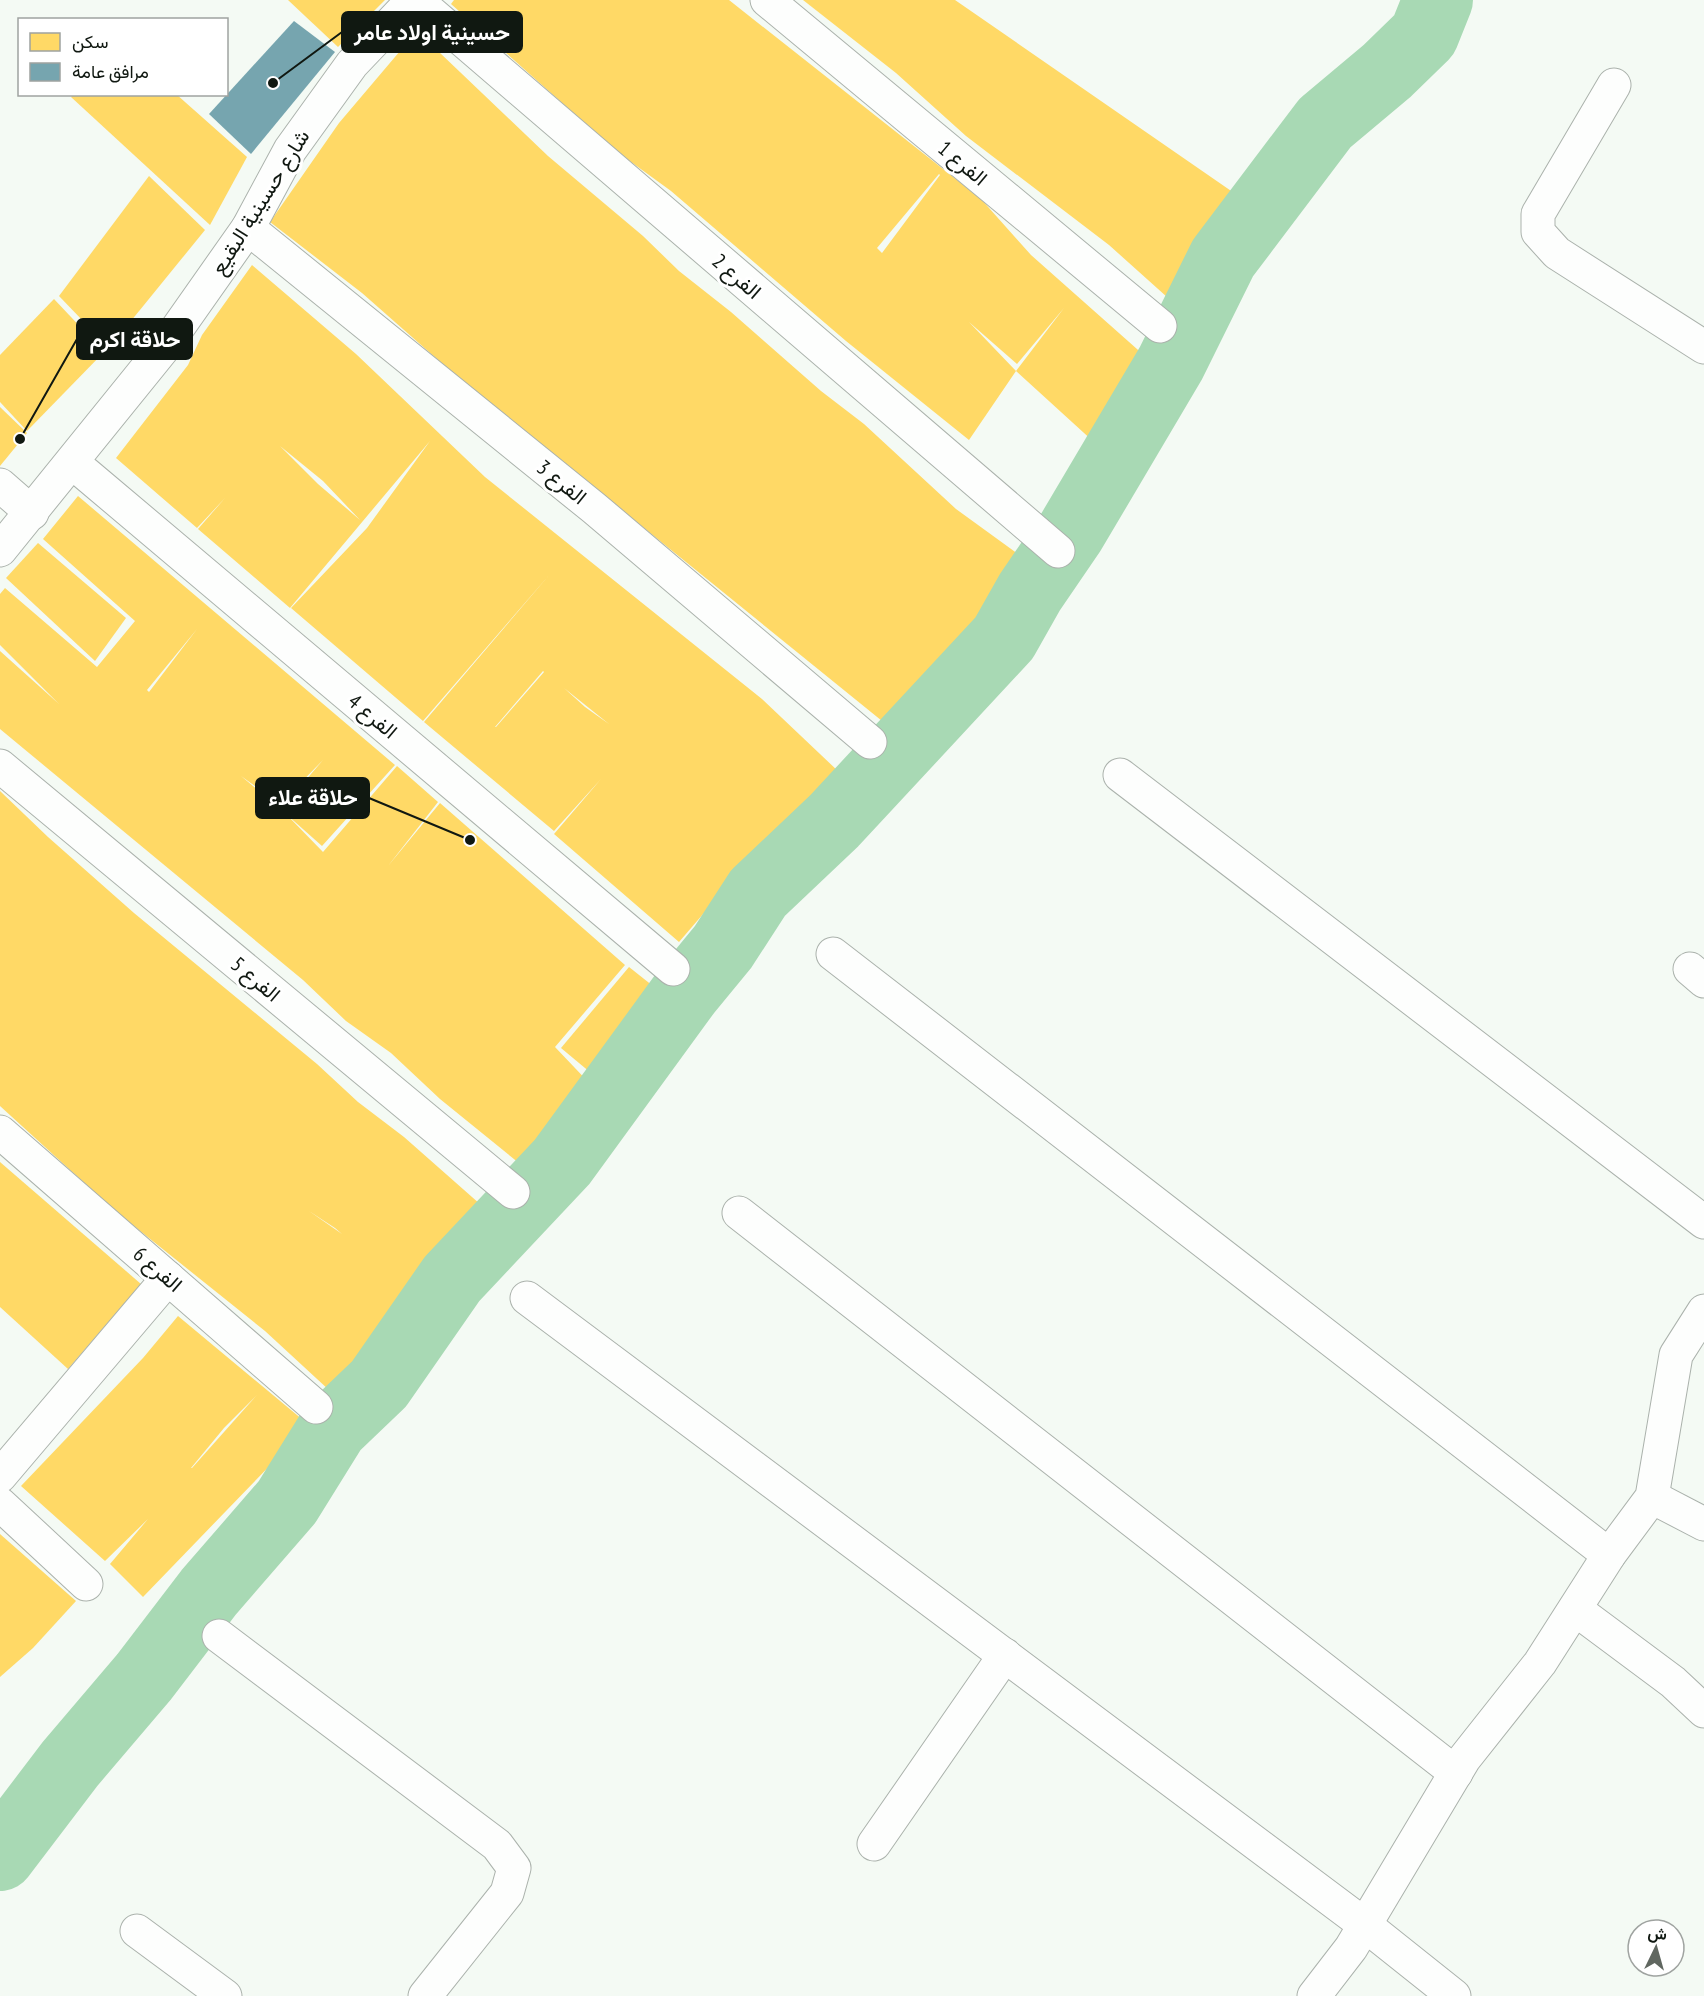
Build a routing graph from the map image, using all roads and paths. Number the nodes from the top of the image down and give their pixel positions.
1 (414, 0) edge
2 (767, 0) edge
3 (1614, 85) dead end
4 (248, 228) junction
5 (1160, 326) dead end
6 (1699, 335) edge
7 (73, 464) junction
8 (0, 484) edge
9 (32, 513) junction
10 (0, 550) edge
11 (1058, 551) dead end
12 (870, 742) dead end
13 (0, 765) edge
14 (1120, 775) dead end
15 (833, 954) dead end
16 (673, 969) dead end
17 (0, 1132) edge
18 (513, 1192) dead end
19 (739, 1213) dead end
20 (1704, 1222) edge
21 (168, 1278) junction
22 (527, 1298) dead end
23 (1704, 1311) edge
24 (316, 1407) dead end
25 (0, 1476) edge
26 (1652, 1497) junction
27 (0, 1504) edge
28 (1704, 1524) edge
29 (1609, 1555) junction
30 (86, 1584) dead end
31 (1575, 1609) junction
32 (219, 1636) dead end
33 (1005, 1655) junction
34 (1704, 1711) edge
35 (1456, 1773) junction
36 (874, 1844) dead end
37 (1365, 1925) junction
38 (137, 1931) dead end
39 (225, 1996) edge
40 (425, 1996) edge
41 (1314, 1996) edge
42 (1454, 1996) edge

1 - 4 street, شارع حسينية البقيع
1 - 11 street, الفرع 2
2 - 5 street, الفرع 1
3 - 6 street
4 - 7 street, شارع حسينية البقيع
4 - 12 street, الفرع 3
7 - 9 street, شارع حسينية البقيع
7 - 16 street, الفرع 4
8 - 9 street
9 - 10 street, شارع حسينية البقيع
13 - 18 street, الفرع 5
14 - 20 street
15 - 29 street
17 - 21 street, الفرع 6
19 - 35 street
21 - 24 street, الفرع 6
21 - 25 street
22 - 33 street
23 - 26 street
26 - 28 street
26 - 29 street
27 - 30 street
29 - 31 street
31 - 34 street
31 - 35 street
32 - 40 street
33 - 36 street
33 - 37 street
35 - 37 street
37 - 41 street
37 - 42 street
38 - 39 street

